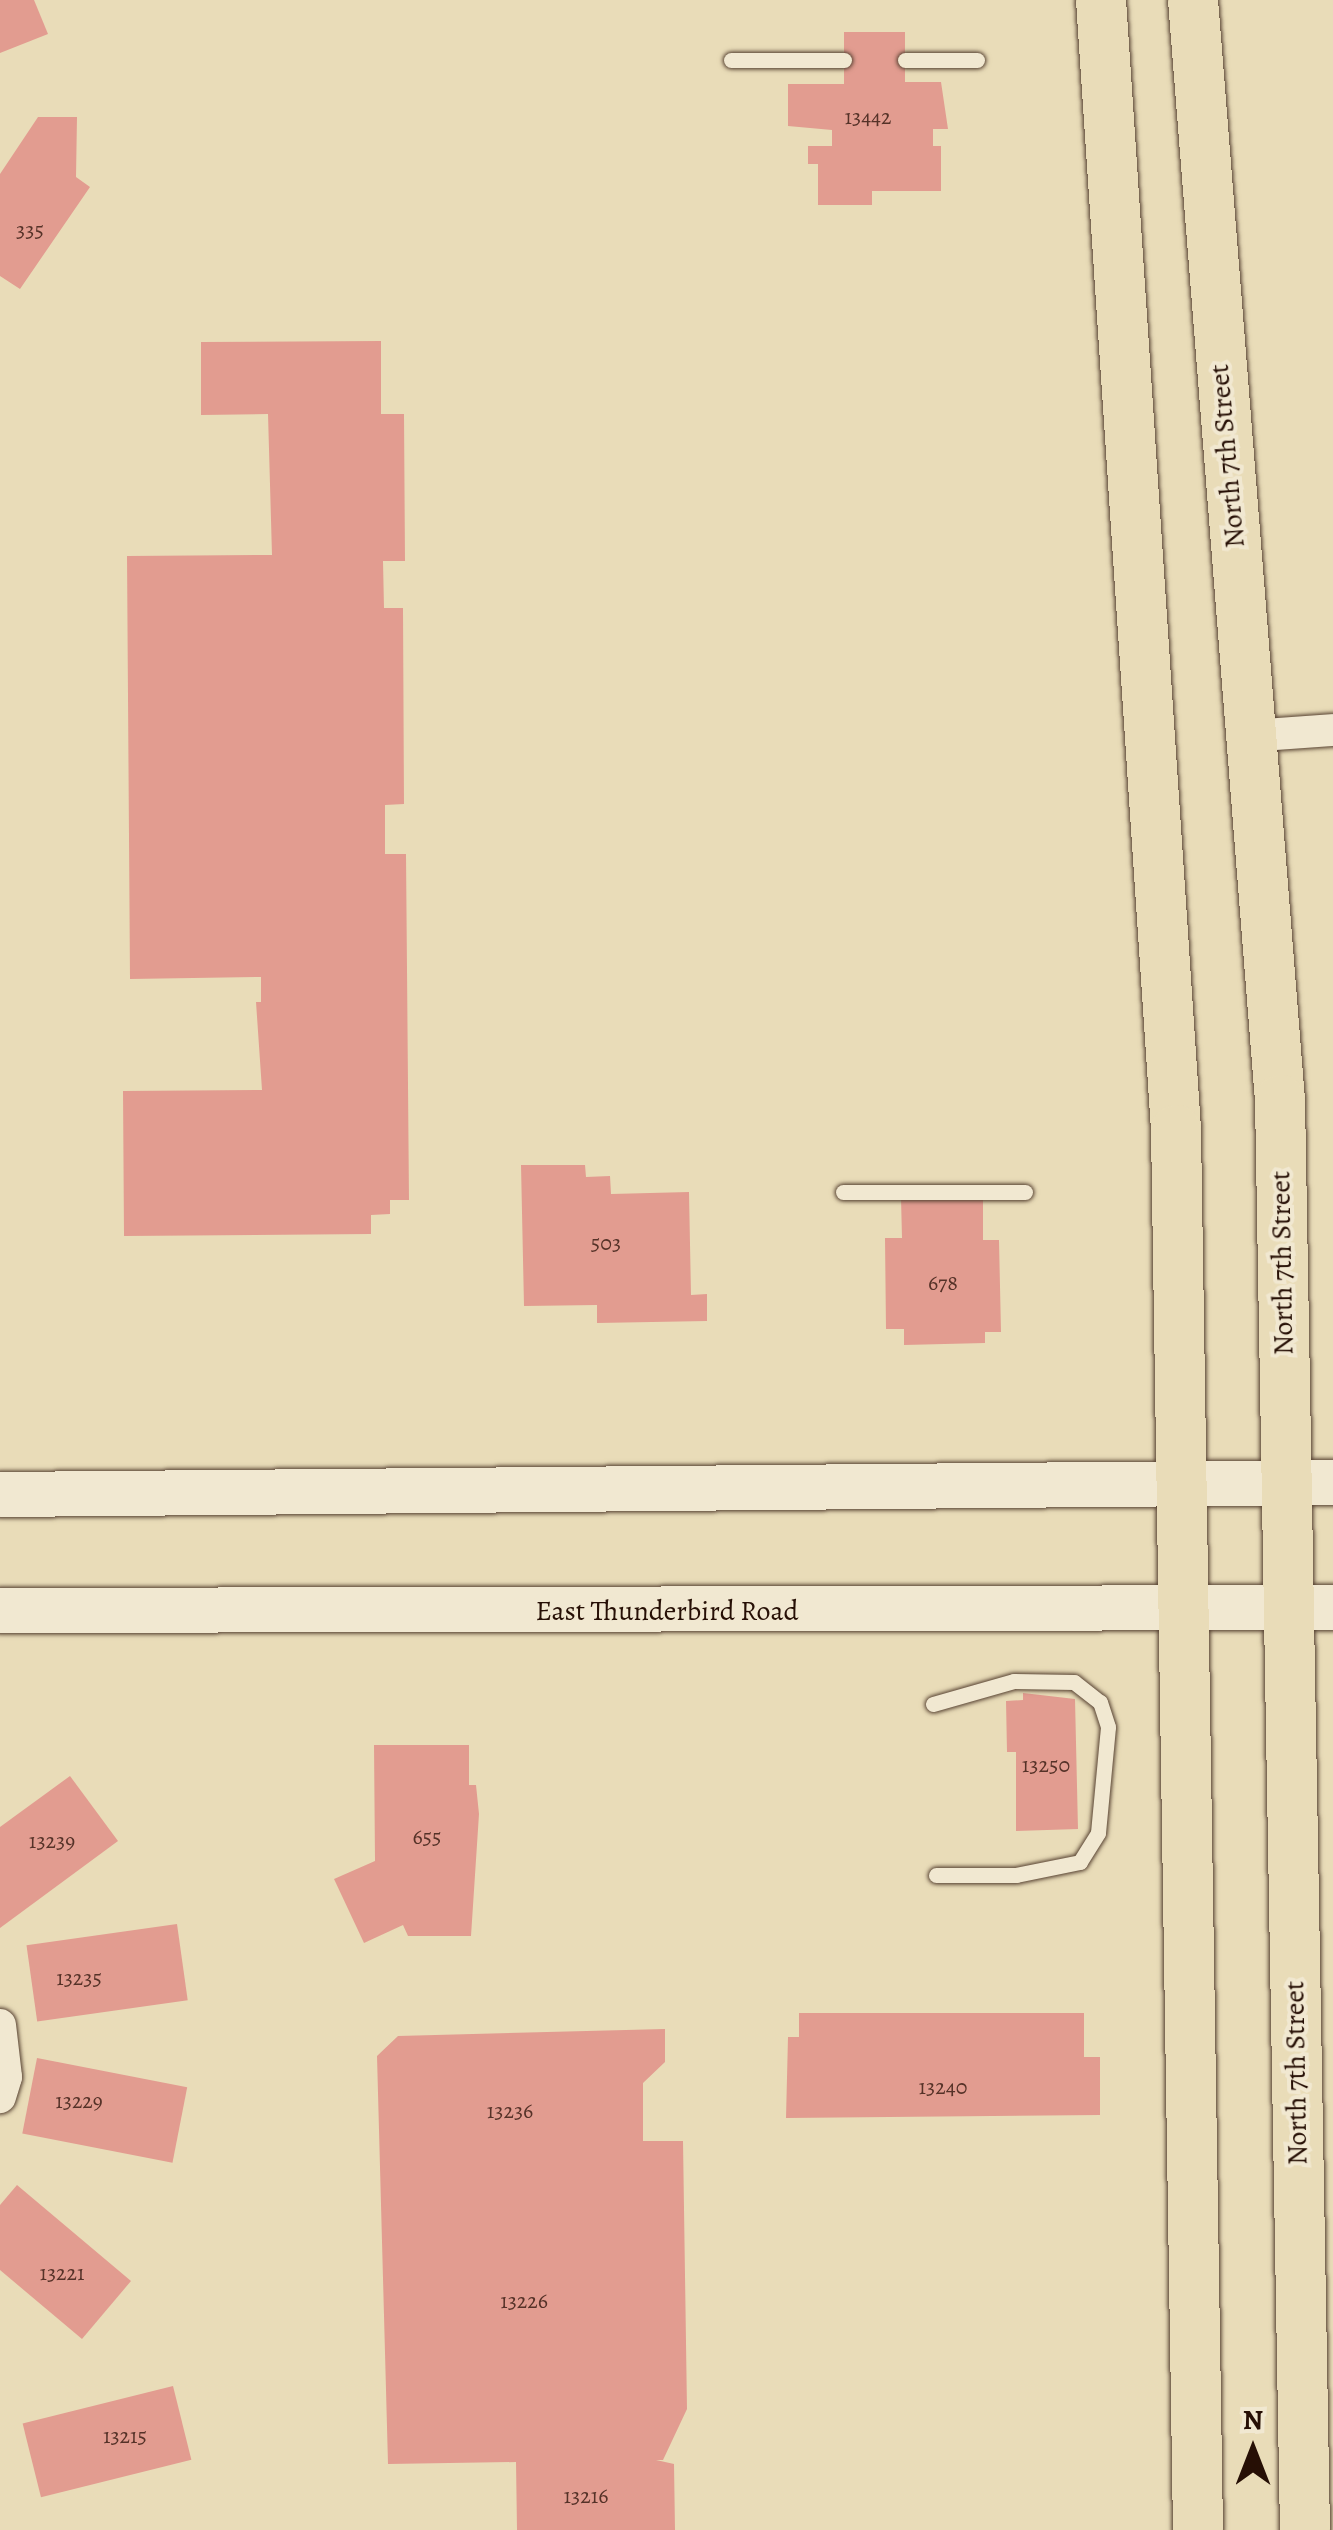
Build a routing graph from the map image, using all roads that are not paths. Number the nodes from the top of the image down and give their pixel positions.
1 (1101, 0) edge
2 (1193, 0) edge
3 (731, 60) dead end
4 (844, 60) dead end
5 (906, 60) dead end
6 (977, 60) dead end
7 (1333, 730) edge
8 (1249, 736) junction
9 (843, 1192) dead end
10 (1025, 1192) dead end
11 (1309, 1482) edge
12 (1182, 1483) junction
13 (0, 1494) edge
14 (1184, 1606) junction
15 (1311, 1607) edge
16 (0, 1610) edge
17 (933, 1704) dead end
18 (936, 1875) dead end
19 (0, 2026) edge
20 (0, 2097) edge
21 (1198, 2530) edge
22 (1304, 2530) edge

1 - 12 main road
2 - 8 main road, North 7th Street
3 - 4 lane
5 - 6 lane
7 - 8 street
8 - 11 main road, North 7th Street
9 - 10 lane
11 - 12 main road
11 - 15 main road, North 7th Street
12 - 13 main road
12 - 14 main road
14 - 15 main road, East Thunderbird Road
14 - 16 main road, East Thunderbird Road
14 - 21 main road
15 - 22 main road, North 7th Street
17 - 18 lane
19 - 20 street

